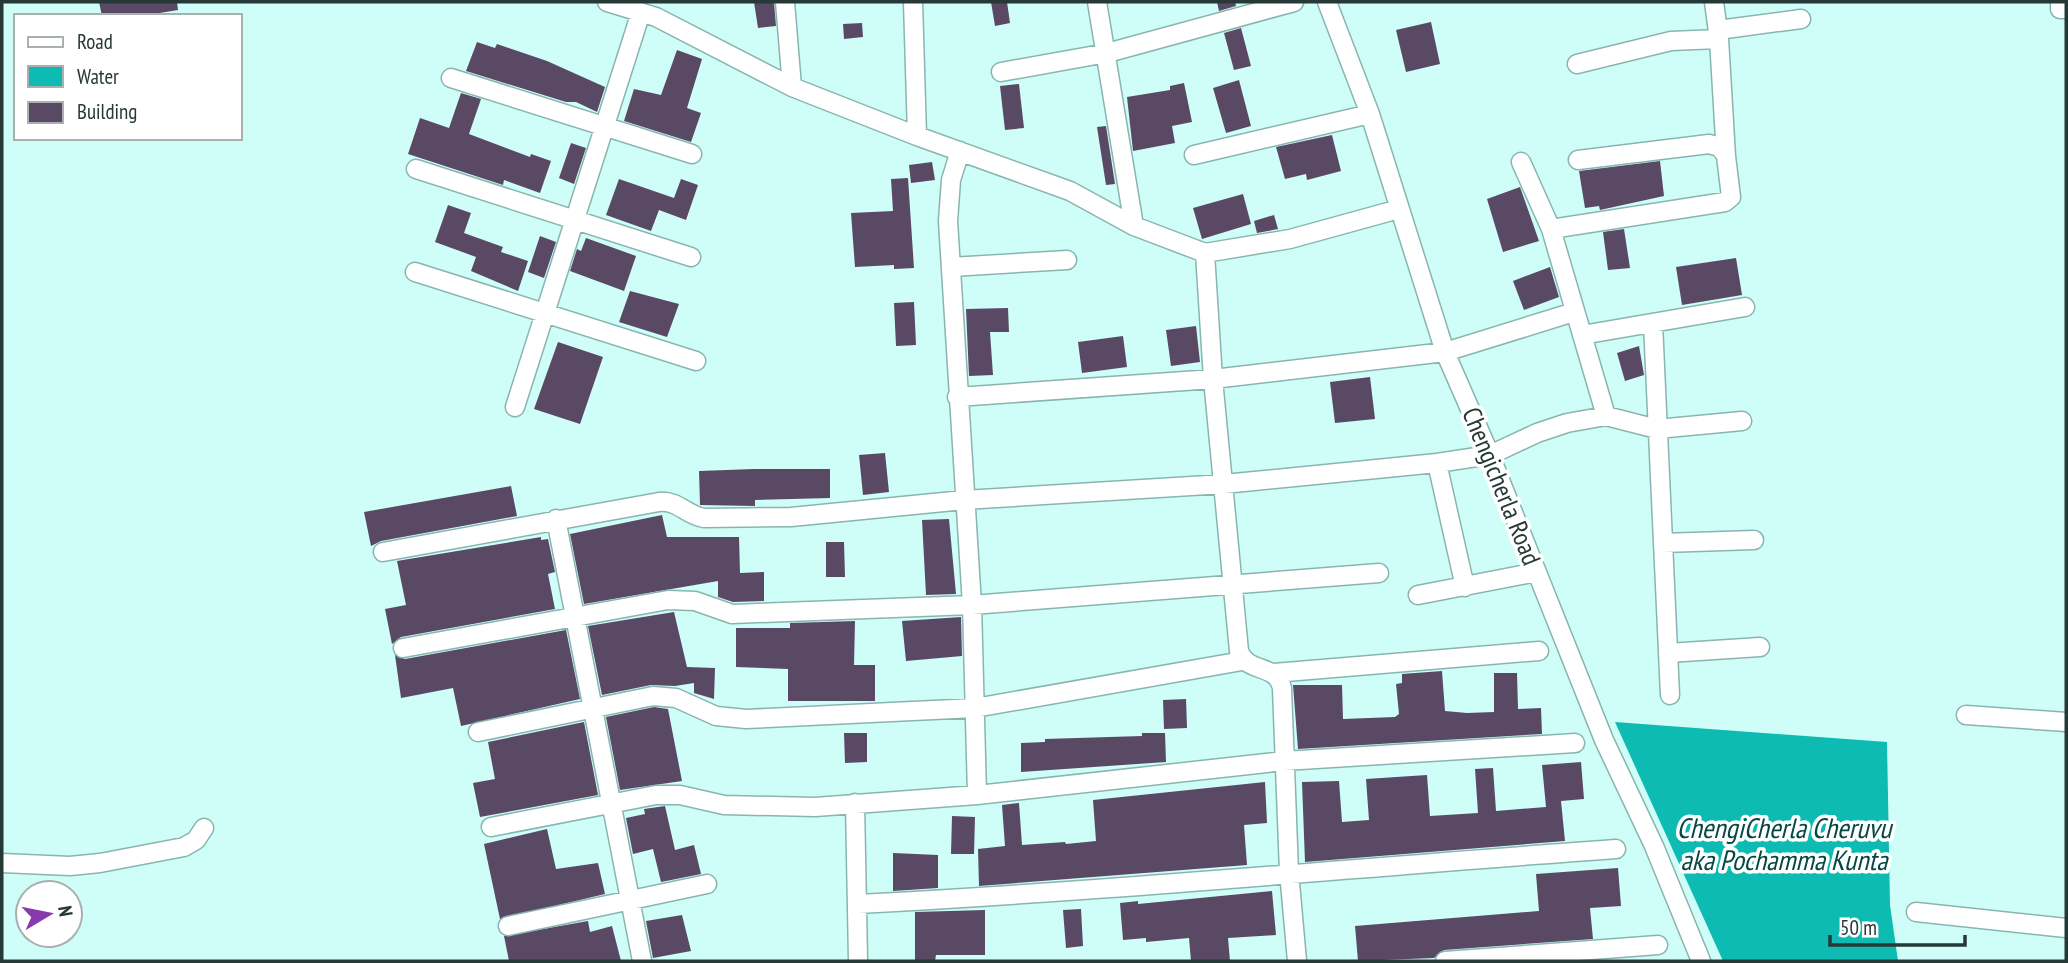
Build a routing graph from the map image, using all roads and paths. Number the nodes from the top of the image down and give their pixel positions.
1 (607, 2) edge
2 (785, 2) edge
3 (913, 2) edge
4 (1097, 2) edge
5 (1294, 2) edge
6 (1327, 2) edge
7 (1714, 2) edge
8 (2060, 2) edge
9 (2066, 9) edge
10 (651, 10) edge
11 (1801, 19) dead end
12 (1719, 35) junction
13 (1107, 53) junction
14 (1577, 64) dead end
15 (1001, 72) dead end
16 (451, 78) dead end
17 (792, 87) junction
18 (1370, 114) junction
19 (605, 127) junction
20 (917, 136) junction
21 (960, 151) junction
22 (692, 154) dead end
23 (1194, 155) dead end
24 (1726, 156) junction
25 (1578, 160) dead end
26 (1521, 162) dead end
27 (416, 169) dead end
28 (1399, 209) junction
29 (576, 219) junction
30 (1134, 226) junction
31 (1551, 229) junction
32 (1205, 253) junction
33 (691, 257) dead end
34 (1067, 260) dead end
35 (951, 267) junction
36 (415, 272) dead end
37 (1745, 307) dead end
38 (1574, 312) junction
39 (546, 314) junction
40 (1653, 323) junction
41 (1583, 335) junction
42 (1446, 352) junction
43 (696, 361) dead end
44 (1213, 379) junction
45 (957, 397) junction
46 (515, 407) dead end
47 (1606, 416) junction
48 (1742, 421) dead end
49 (1657, 429) junction
50 (1490, 456) junction
51 (1437, 463) junction
52 (1224, 484) junction
53 (964, 500) junction
54 (556, 519) junction
55 (1754, 540) dead end
56 (1663, 543) junction
57 (383, 552) dead end
58 (1537, 572) junction
59 (1379, 573) dead end
60 (1231, 586) junction
61 (1465, 587) junction
62 (1418, 595) dead end
63 (972, 605) junction
64 (575, 616) junction
65 (1760, 647) dead end
66 (402, 648) dead end
67 (1539, 651) dead end
68 (1668, 653) junction
69 (1242, 660) junction
70 (1274, 673) junction
71 (1671, 695) dead end
72 (593, 706) junction
73 (975, 708) junction
74 (1966, 715) dead end
75 (2066, 722) edge
76 (478, 732) dead end
77 (1575, 743) dead end
78 (1284, 761) junction
79 (977, 795) junction
80 (611, 802) junction
81 (855, 803) junction
82 (491, 827) dead end
83 (204, 828) dead end
84 (1616, 849) dead end
85 (2, 863) edge
86 (1289, 872) junction
87 (707, 884) dead end
88 (630, 900) junction
89 (858, 904) junction
90 (1916, 912) dead end
91 (508, 926) dead end
92 (2066, 928) edge
93 (1658, 945) dead end
94 (642, 961) edge
95 (858, 961) edge
96 (1297, 961) edge
97 (1445, 961) edge
98 (1701, 961) edge

1 - 10 street
2 - 17 street
3 - 20 street
4 - 13 street
5 - 13 street
6 - 18 street, Chengicherla Road
7 - 12 street
8 - 9 street
10 - 17 street
10 - 19 street
11 - 12 street
12 - 14 street
12 - 24 street
13 - 15 street
13 - 30 street
16 - 19 street
17 - 20 street
18 - 23 street
18 - 28 street, Chengicherla Road
19 - 22 street
19 - 29 street
20 - 21 street
21 - 30 street
21 - 35 street
24 - 25 street
24 - 31 street
26 - 31 street
27 - 29 street
28 - 32 street
28 - 42 street, Chengicherla Road
29 - 33 street
29 - 39 street
30 - 32 street
31 - 38 street
32 - 44 street
34 - 35 street
35 - 45 street
36 - 39 street
37 - 40 street
38 - 41 street
38 - 42 street
39 - 43 street
39 - 46 street
40 - 41 street
40 - 49 street
41 - 47 street
42 - 44 street
42 - 50 street, Chengicherla Road
44 - 45 street
44 - 52 street
45 - 53 street
47 - 49 street
47 - 50 street
48 - 49 street
49 - 56 street
50 - 51 street
50 - 58 street, Chengicherla Road
51 - 52 street
51 - 61 street
52 - 53 street
52 - 60 street
53 - 54 street
53 - 63 street
54 - 57 street
54 - 64 street
55 - 56 street
56 - 68 street
58 - 61 street
58 - 98 street, Chengicherla Road
59 - 60 street
60 - 63 street
60 - 69 street
61 - 62 street
63 - 64 street
63 - 73 street
64 - 66 street
64 - 72 street
65 - 68 street
67 - 70 street
68 - 71 street
69 - 70 street
69 - 73 street
70 - 78 street
72 - 73 street
72 - 76 street
72 - 80 street
73 - 79 street
74 - 75 street
77 - 78 street
78 - 79 street
78 - 86 street
79 - 81 street
80 - 81 street
80 - 82 street
80 - 88 street
81 - 89 street
83 - 85 street
84 - 86 street
86 - 89 street
86 - 96 street
87 - 88 street
88 - 91 street
88 - 94 street
89 - 95 street
90 - 92 street
93 - 97 street

